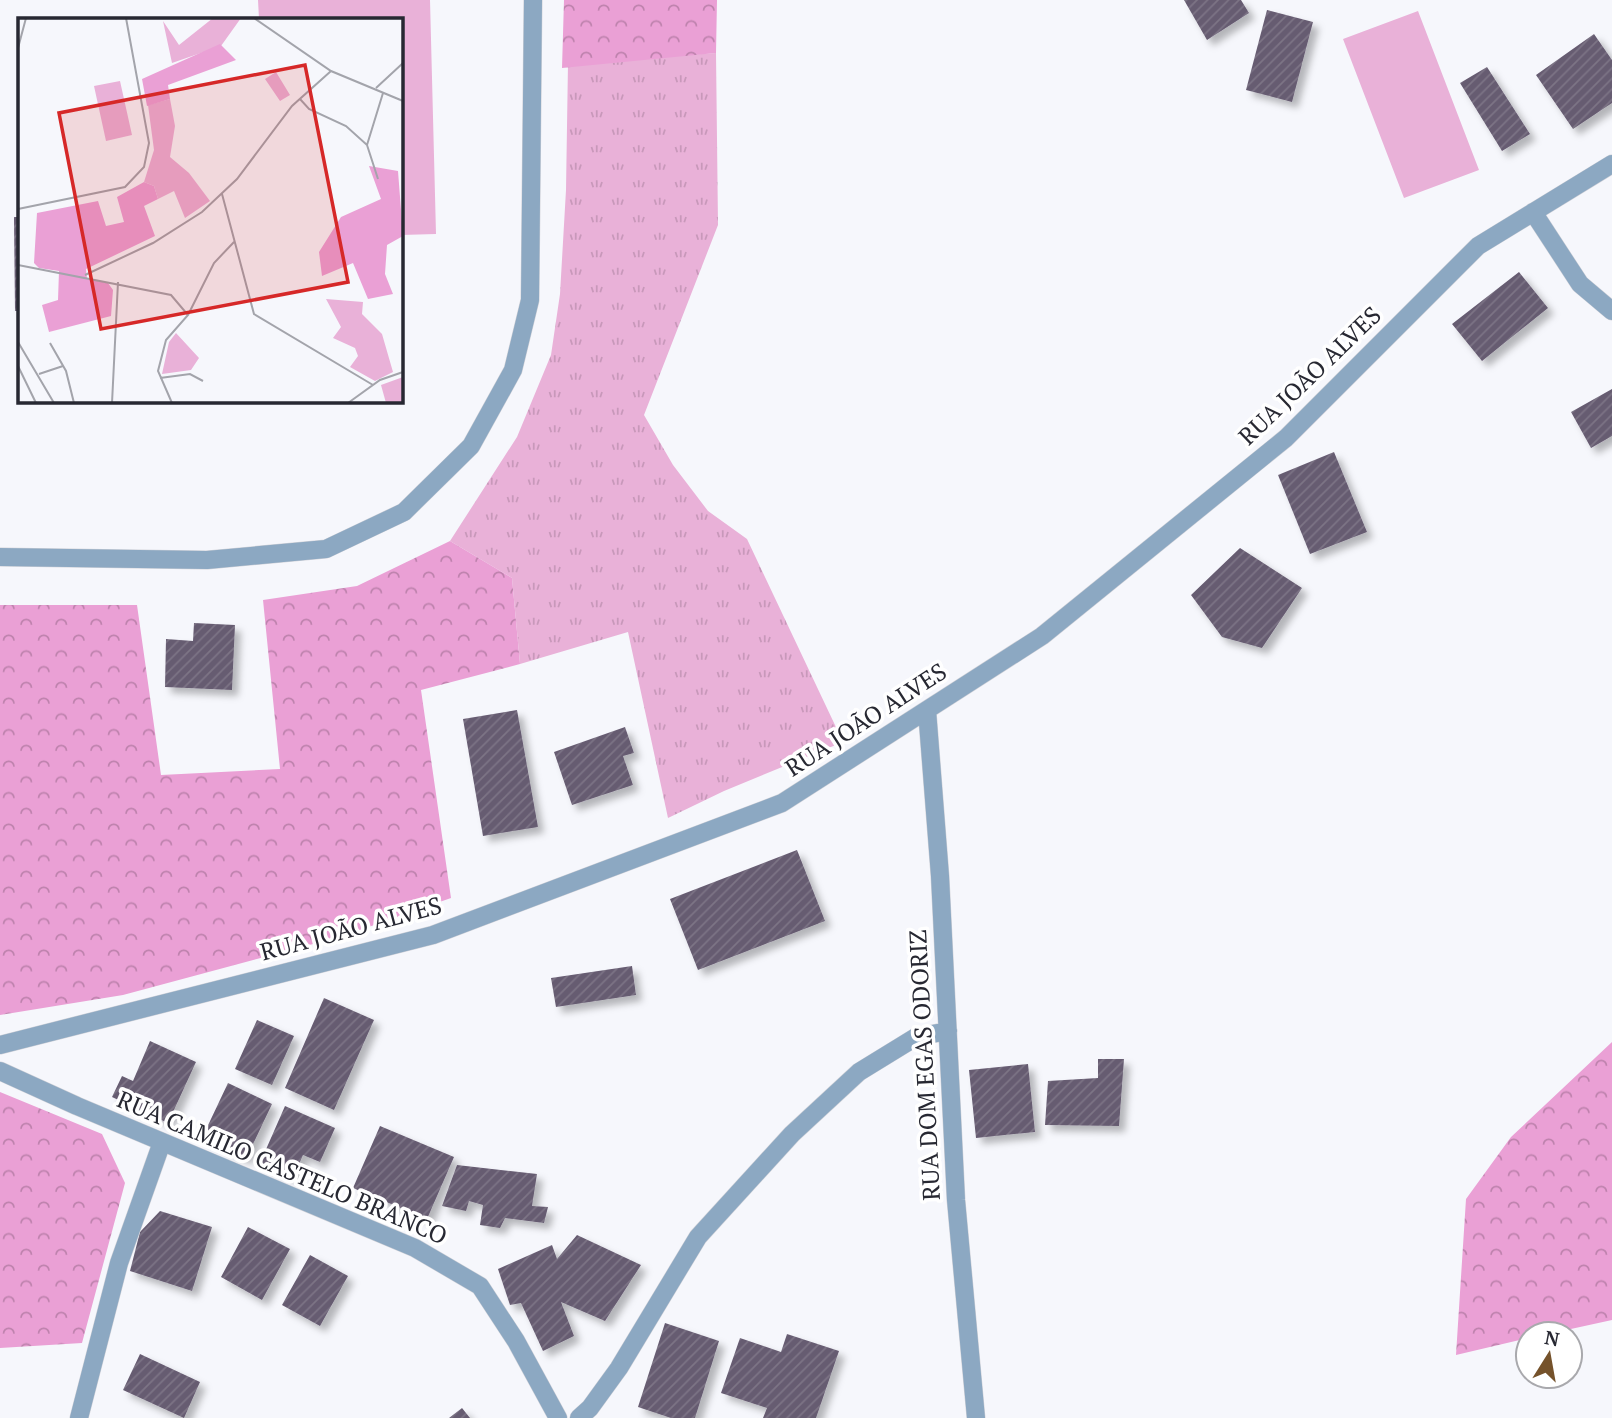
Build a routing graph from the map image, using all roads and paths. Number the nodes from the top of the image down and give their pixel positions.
1 (533, 0) edge
2 (1612, 164) edge
3 (1533, 212) junction
4 (1612, 311) edge
5 (0, 557) edge
6 (927, 710) junction
7 (948, 1031) junction
8 (0, 1045) edge
9 (0, 1071) edge
10 (162, 1142) junction
11 (79, 1418) edge
12 (558, 1418) edge
13 (579, 1418) edge
14 (976, 1418) edge

1 - 5 street
2 - 3 street, RUA JOÃO ALVES
3 - 4 street
3 - 6 street, RUA JOÃO ALVES
6 - 7 street, RUA DOM EGAS ODORIZ
6 - 8 street, RUA JOÃO ALVES
7 - 13 street
7 - 14 street, RUA DOM EGAS ODORIZ
9 - 10 street, RUA CAMILO CASTELO BRANCO
10 - 11 street
10 - 12 street, RUA CAMILO CASTELO BRANCO

